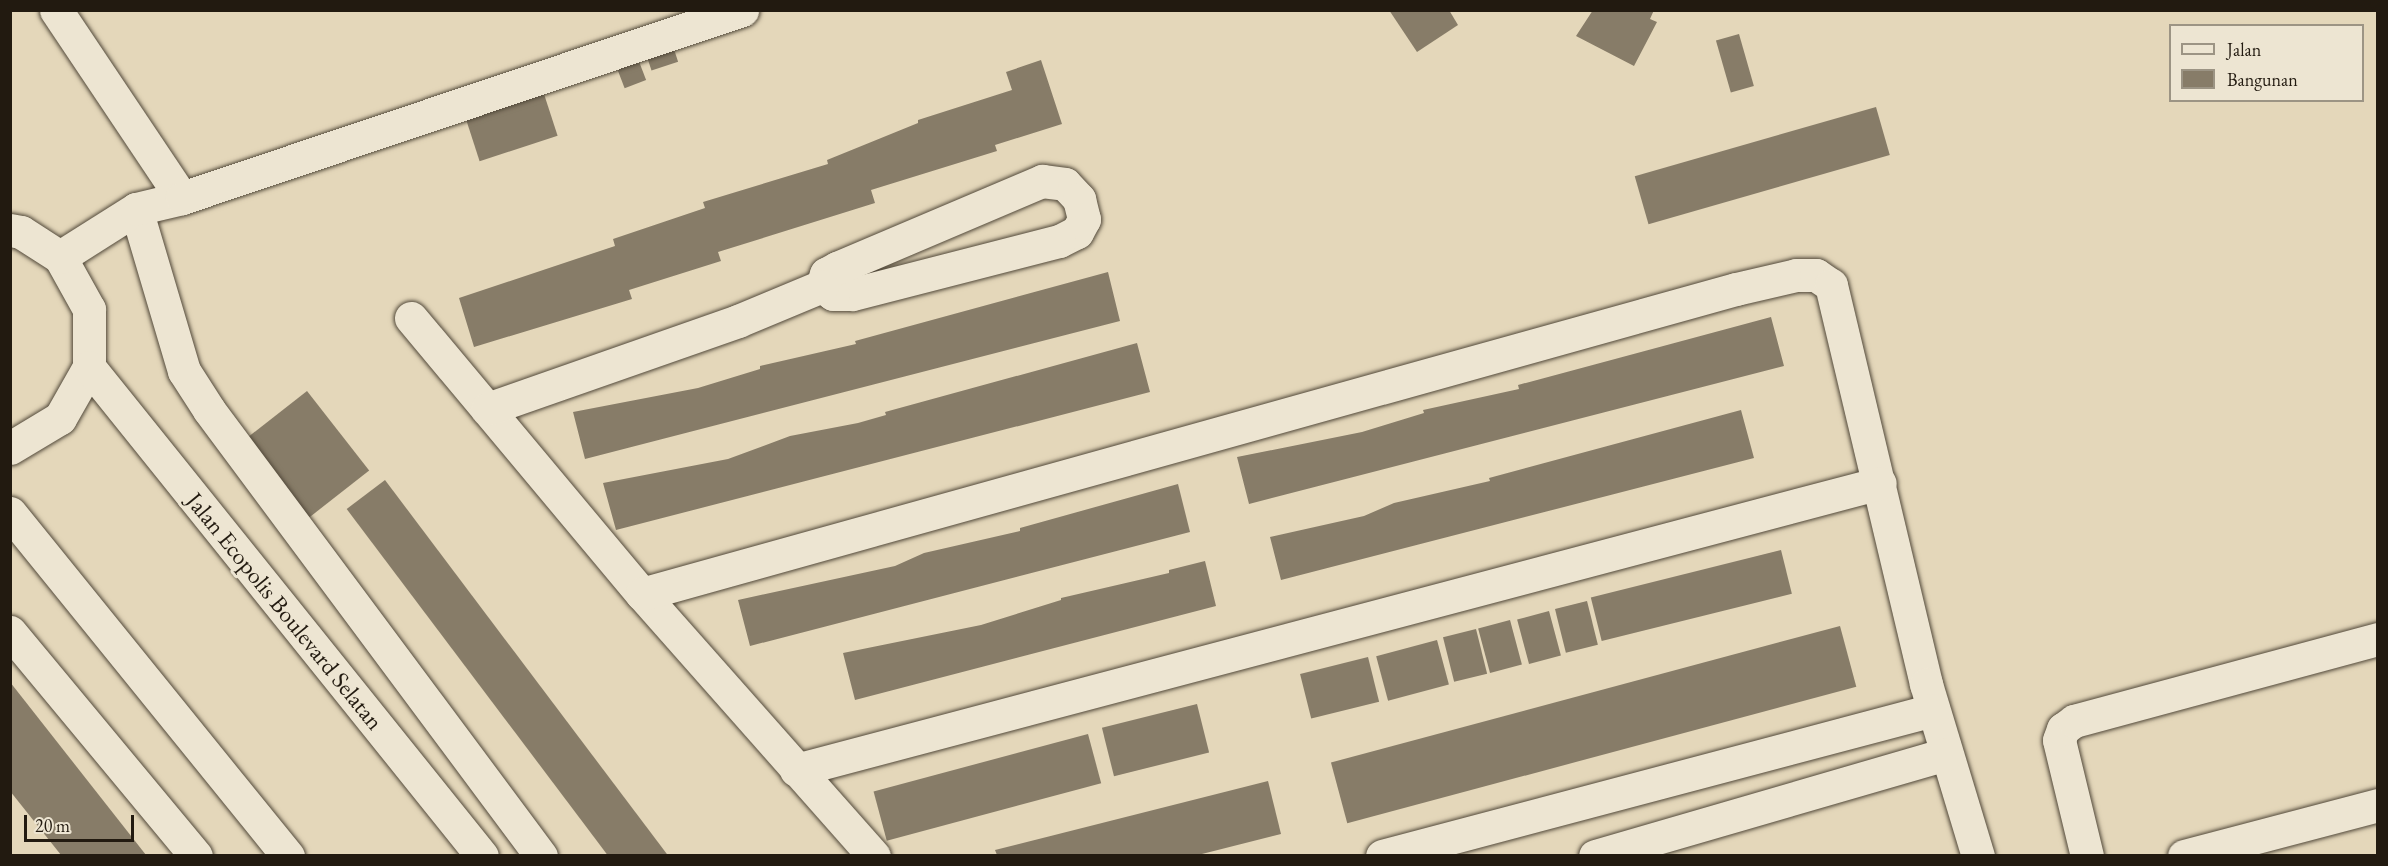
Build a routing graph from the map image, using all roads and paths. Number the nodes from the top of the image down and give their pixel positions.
1 (56, 10) edge
2 (742, 10) edge
3 (182, 198) junction
4 (136, 209) junction
5 (10, 230) edge
6 (60, 257) junction
7 (822, 286) junction
8 (411, 318) dead end
9 (89, 368) junction
10 (487, 409) junction
11 (10, 448) edge
12 (1880, 483) junction
13 (10, 513) edge
14 (642, 594) junction
15 (10, 632) edge
16 (2378, 639) edge
17 (1933, 710) junction
18 (1947, 754) junction
19 (796, 770) junction
20 (2378, 805) edge
21 (196, 855) edge
22 (288, 855) edge
23 (482, 855) edge
24 (541, 855) edge
25 (874, 855) edge
26 (1382, 855) edge
27 (1595, 855) edge
28 (1978, 855) edge
29 (2088, 855) edge
30 (2184, 855) edge

1 - 3 street
2 - 3 street
3 - 4 street
4 - 6 street
4 - 24 street
5 - 6 street
6 - 9 street
7 - 7 street
7 - 10 street
8 - 10 street
9 - 11 street
9 - 23 street, Jalan Ecopolis Boulevard Selatan
10 - 14 street
12 - 14 street
12 - 17 street
12 - 19 street
13 - 22 street
14 - 19 street
15 - 21 street
16 - 29 street
17 - 18 street
17 - 26 street
18 - 27 street
18 - 28 street
19 - 25 street
20 - 30 street

